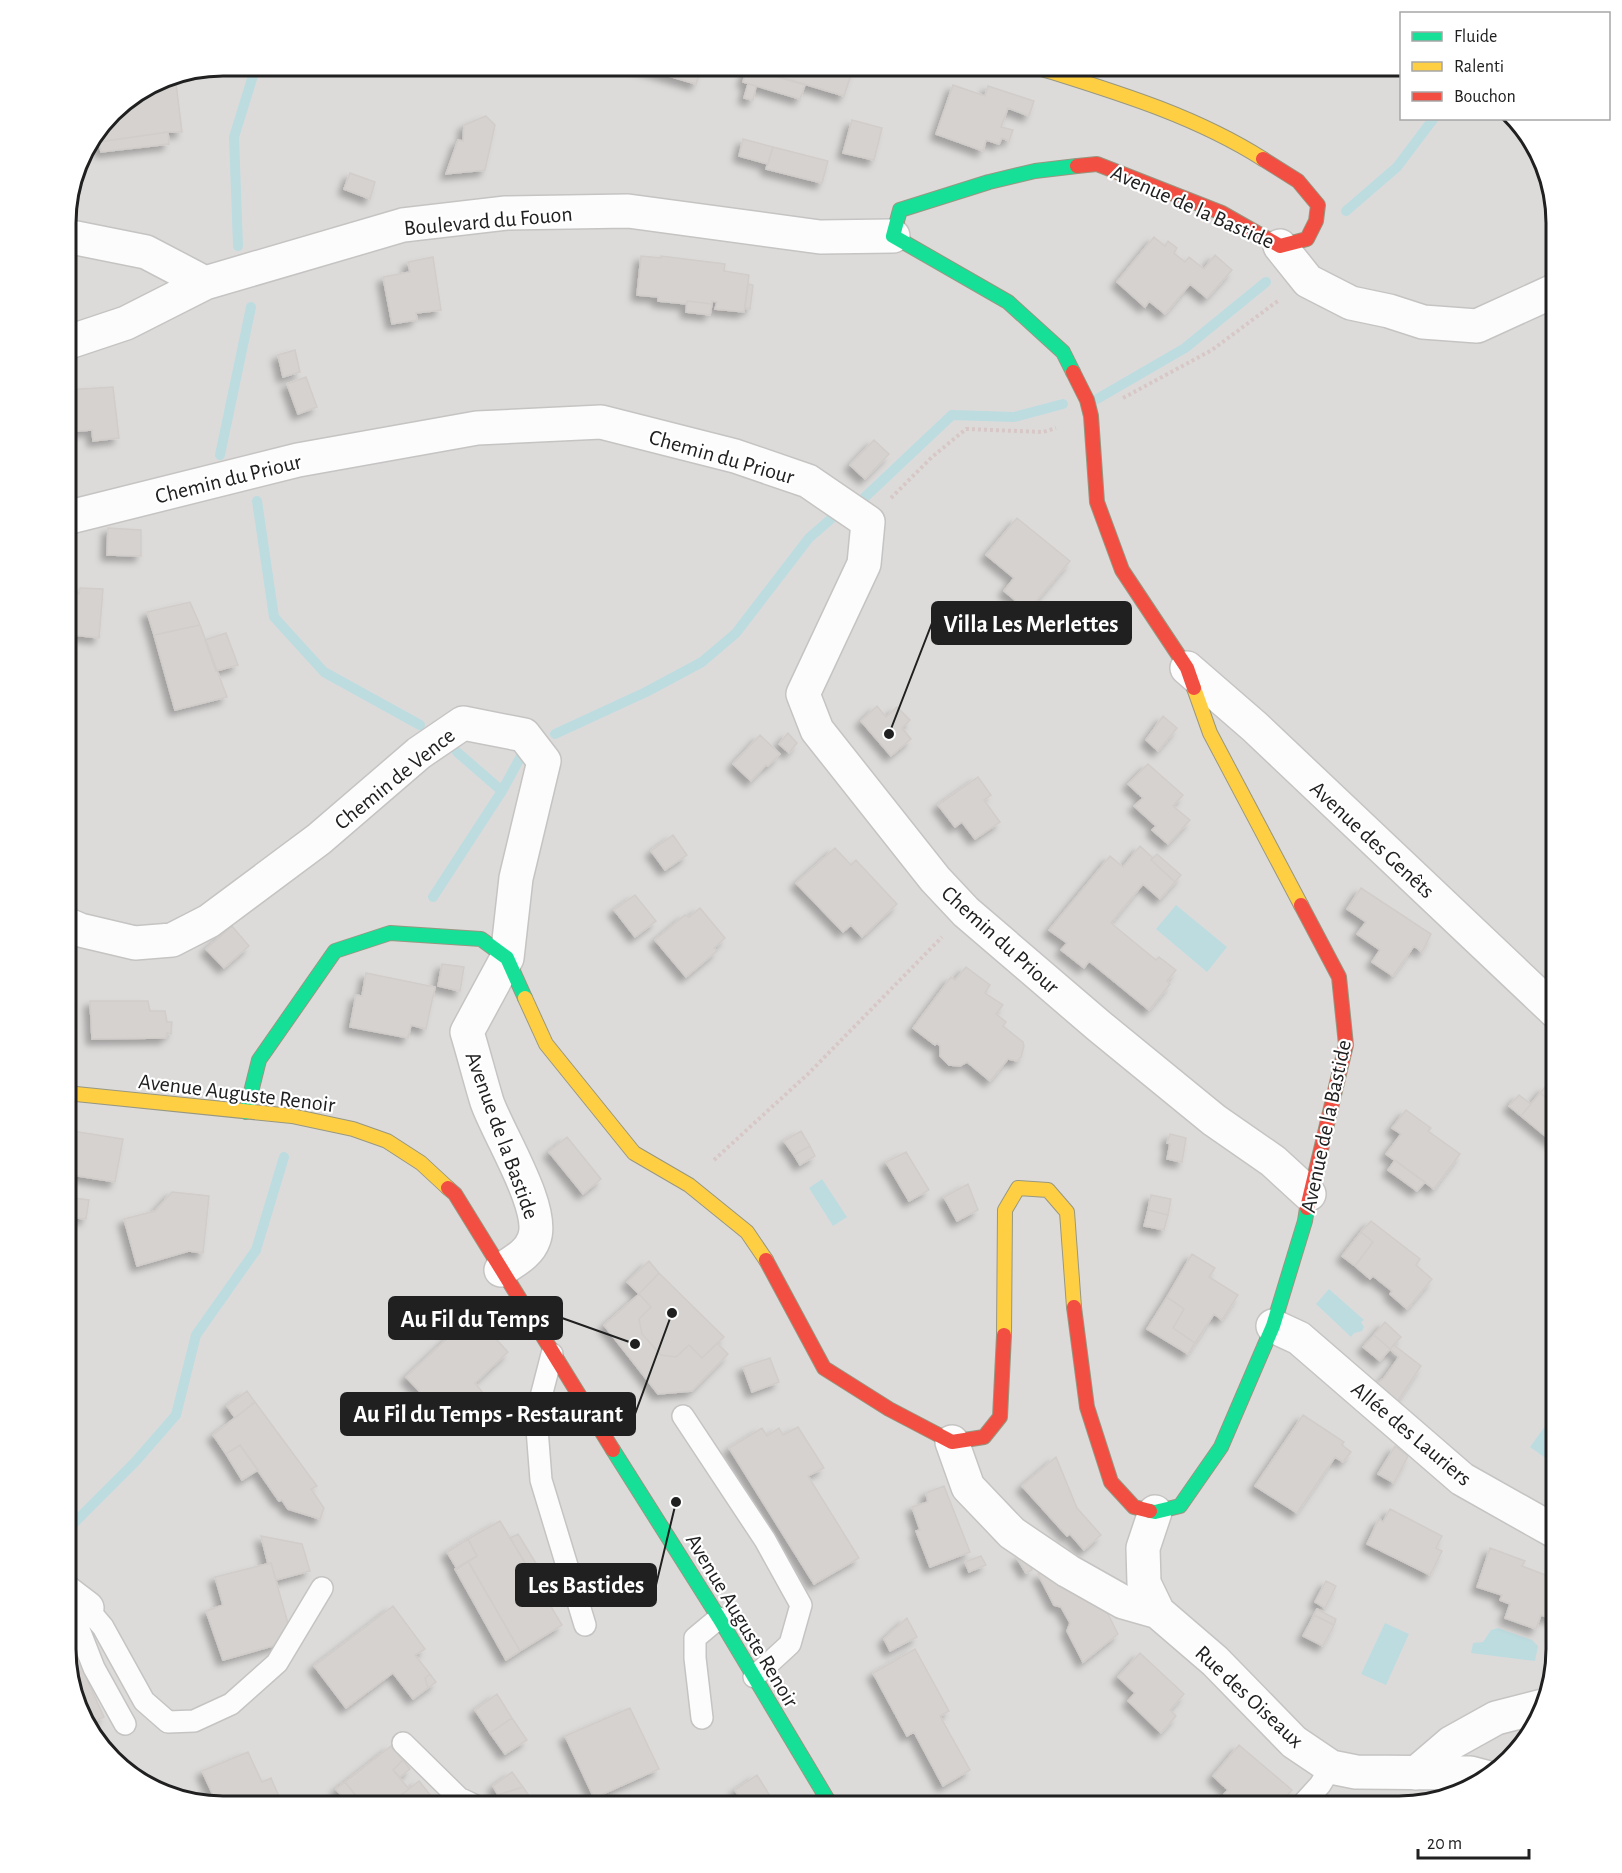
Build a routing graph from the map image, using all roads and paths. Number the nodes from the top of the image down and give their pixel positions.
1 (1067, 77) edge
2 (893, 236) junction
3 (77, 238) edge
4 (1280, 246) junction
5 (1308, 281) junction
6 (205, 283) junction
7 (1546, 295) edge
8 (77, 339) edge
9 (1091, 416) junction
10 (77, 515) edge
11 (868, 522) junction
12 (1187, 668) junction
13 (966, 912) junction
14 (77, 929) edge
15 (507, 958) junction
16 (1546, 1003) edge
17 (76, 1094) edge
18 (246, 1112) junction
19 (711, 1163) dead end
20 (1309, 1194) junction
21 (501, 1270) junction
22 (1273, 1326) junction
23 (552, 1354) junction
24 (683, 1416) dead end
25 (952, 1442) junction
26 (1155, 1512) junction
27 (1546, 1526) edge
28 (322, 1588) dead end
29 (76, 1600) edge
30 (1158, 1612) junction
31 (719, 1618) junction
32 (585, 1625) dead end
33 (754, 1677) junction
34 (1533, 1709) edge
35 (702, 1718) dead end
36 (125, 1724) dead end
37 (404, 1743) dead end
38 (1331, 1767) junction
39 (1416, 1773) junction
40 (1476, 1775) edge
41 (457, 1796) edge
42 (825, 1796) edge
43 (1310, 1796) edge

1 - 4 street, Avenue de la Bastide
2 - 4 street, Avenue de la Bastide
2 - 6 street, Boulevard du Fouon
2 - 9 street, Avenue de la Bastide
3 - 6 street
4 - 5 street
5 - 7 street
5 - 9 path
6 - 8 street, Boulevard du Fouon
9 - 11 path
9 - 12 street, Avenue de la Bastide
10 - 11 street, Chemin du Priour
11 - 13 street, Chemin du Priour
12 - 16 street, Avenue des Genêts
12 - 20 street, Avenue de la Bastide
13 - 19 path
13 - 20 street, Chemin du Priour
14 - 15 street, Chemin de Vence
15 - 18 street
15 - 21 street, Avenue de la Bastide
15 - 25 street
17 - 18 street, Avenue Auguste Renoir
18 - 21 street, Avenue Auguste Renoir
20 - 22 street, Avenue de la Bastide
21 - 23 street, Avenue Auguste Renoir
22 - 26 street, Avenue de la Bastide
22 - 27 street, Allée des Lauriers
23 - 31 street, Avenue Auguste Renoir
23 - 32 lane
24 - 33 lane
25 - 26 street
25 - 30 street
26 - 30 street, Rue des Oiseaux
28 - 29 lane
29 - 36 lane
30 - 38 street, Rue des Oiseaux
31 - 33 street, Avenue Auguste Renoir
31 - 35 lane
33 - 42 street, Avenue Auguste Renoir
34 - 39 street
37 - 41 lane
38 - 39 street, Rue des Oiseaux
38 - 43 lane
39 - 40 street, Rue des Oiseaux

